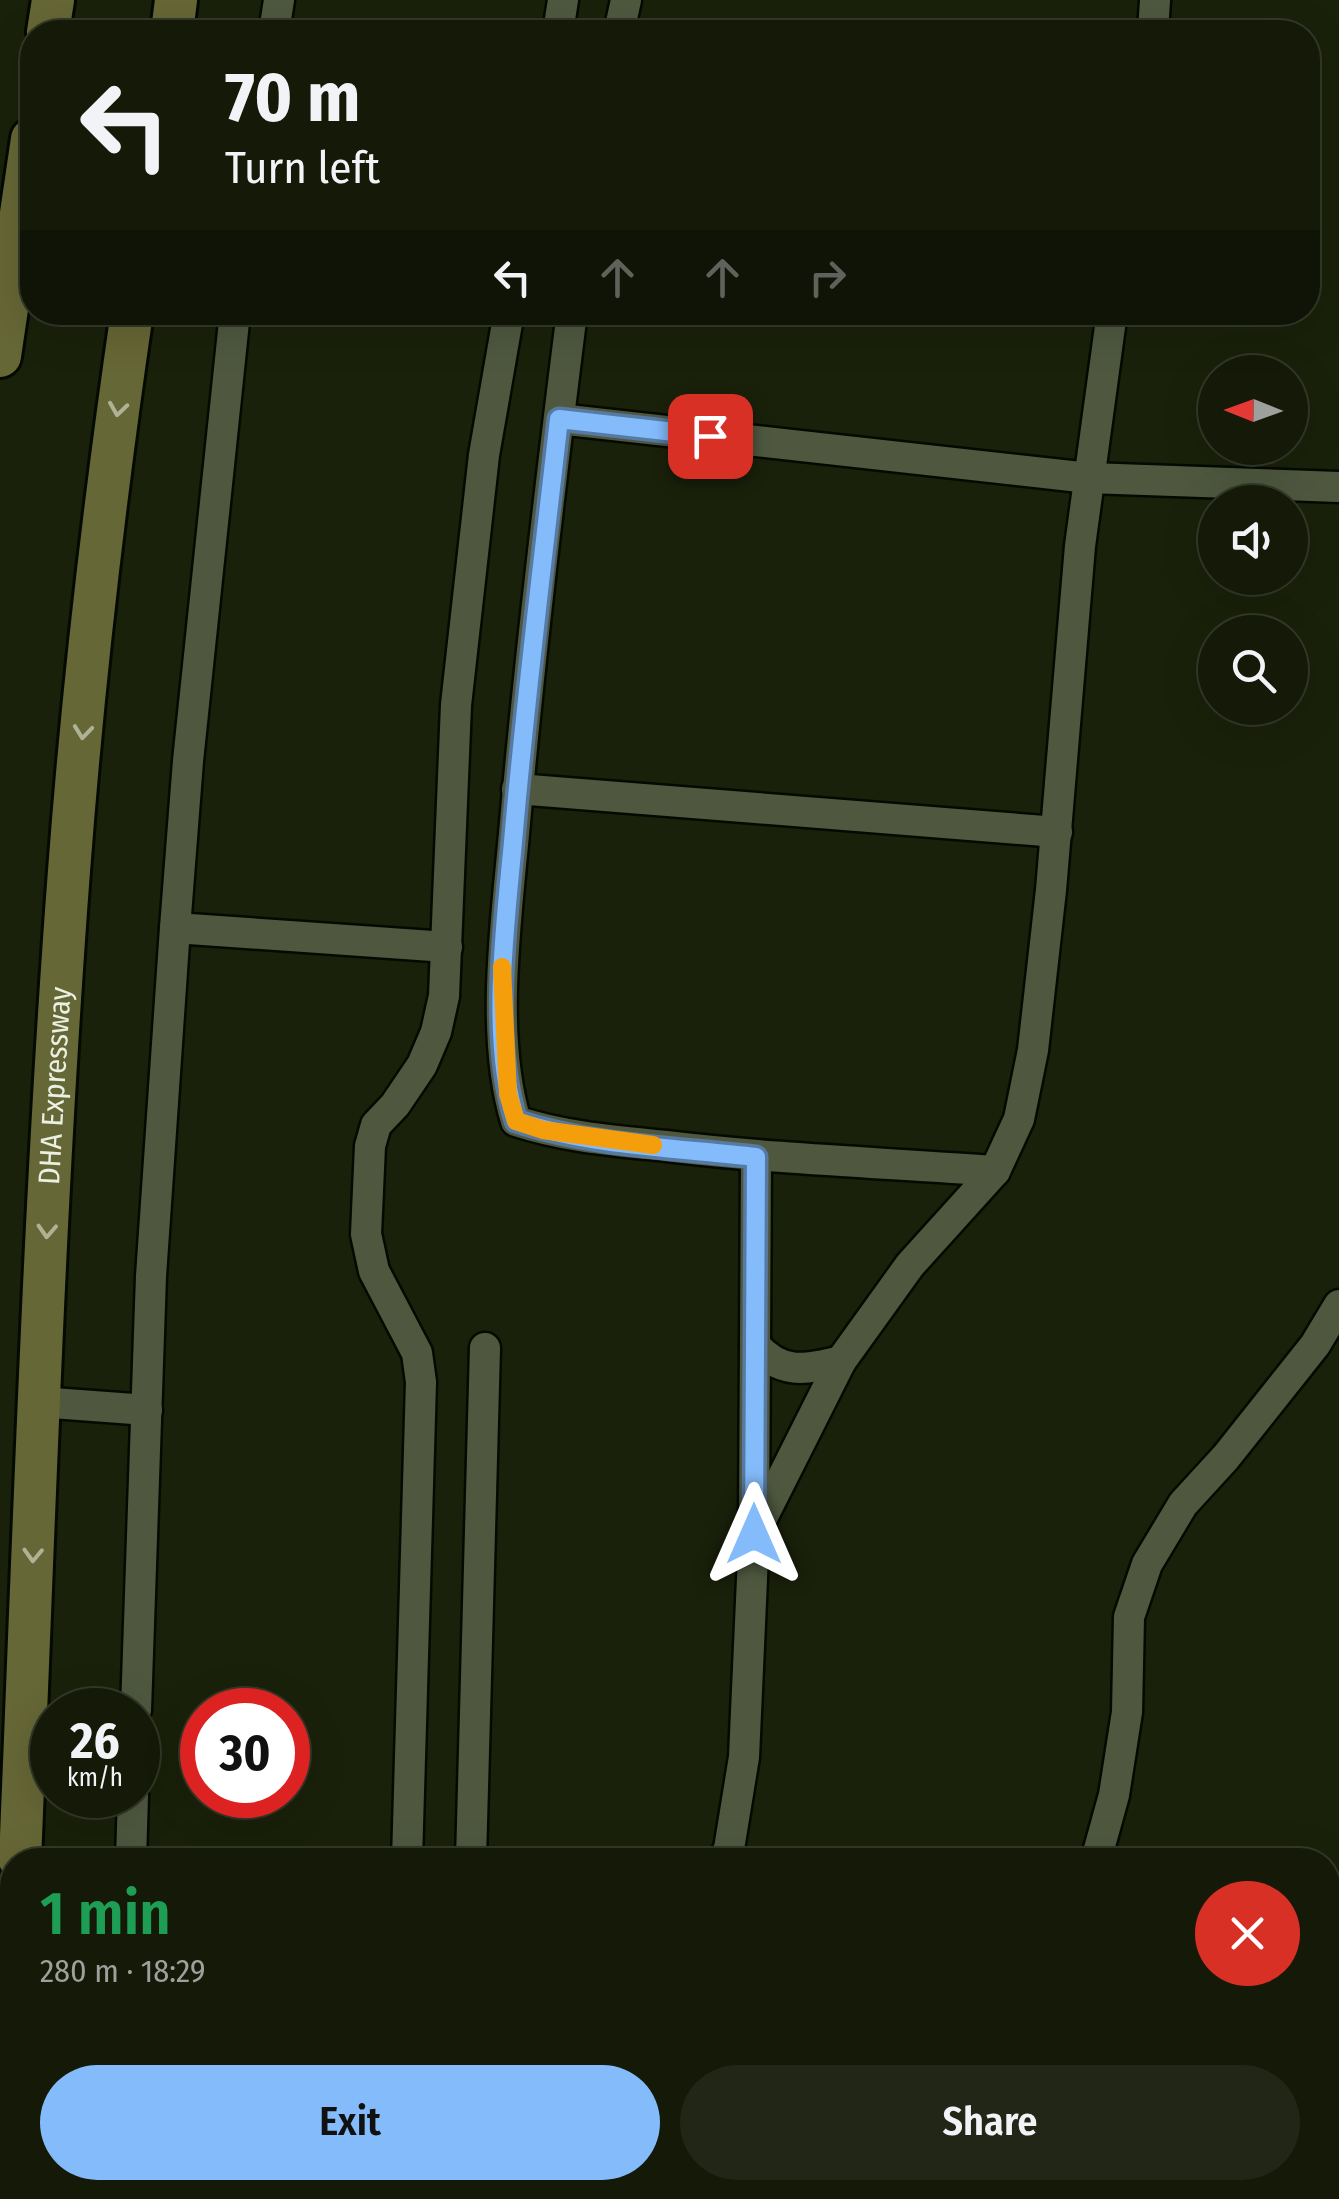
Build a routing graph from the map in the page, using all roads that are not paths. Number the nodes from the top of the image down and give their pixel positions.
1 (20, 220) edge
2 (130, 325) edge
3 (234, 325) edge
4 (506, 325) edge
5 (570, 325) edge
6 (1110, 325) edge
7 (0, 356) edge
8 (559, 419) junction
9 (1089, 478) junction
10 (1339, 487) edge
11 (518, 790) junction
12 (1056, 832) junction
13 (176, 928) junction
14 (447, 947) junction
15 (756, 1157) junction
16 (994, 1171) junction
17 (1339, 1305) edge
18 (755, 1345) junction
19 (485, 1348) dead end
20 (841, 1361) junction
21 (39, 1402) junction
22 (147, 1410) junction
23 (754, 1534) junction
24 (137, 1688) edge
25 (132, 1818) edge
26 (20, 1848) edge
27 (131, 1848) edge
28 (407, 1848) edge
29 (471, 1848) edge
30 (728, 1848) edge
31 (1099, 1848) edge

1 - 7 main road
2 -> 21 main road, DHA Expressway
3 - 13 street
4 - 14 street
5 - 8 street
6 - 9 street
8 - 9 street
8 - 11 street
9 - 10 street
9 - 12 street
11 - 12 street
11 - 15 street
12 - 16 street
13 - 14 street
13 - 22 street
14 - 28 street
15 - 16 street
15 - 18 street
16 - 20 street
17 - 31 street
18 - 20 street
18 - 23 street
19 - 29 street
20 - 23 street
21 - 22 street
21 -> 26 main road, DHA Expressway
22 - 24 street
23 - 30 street
25 - 27 street

